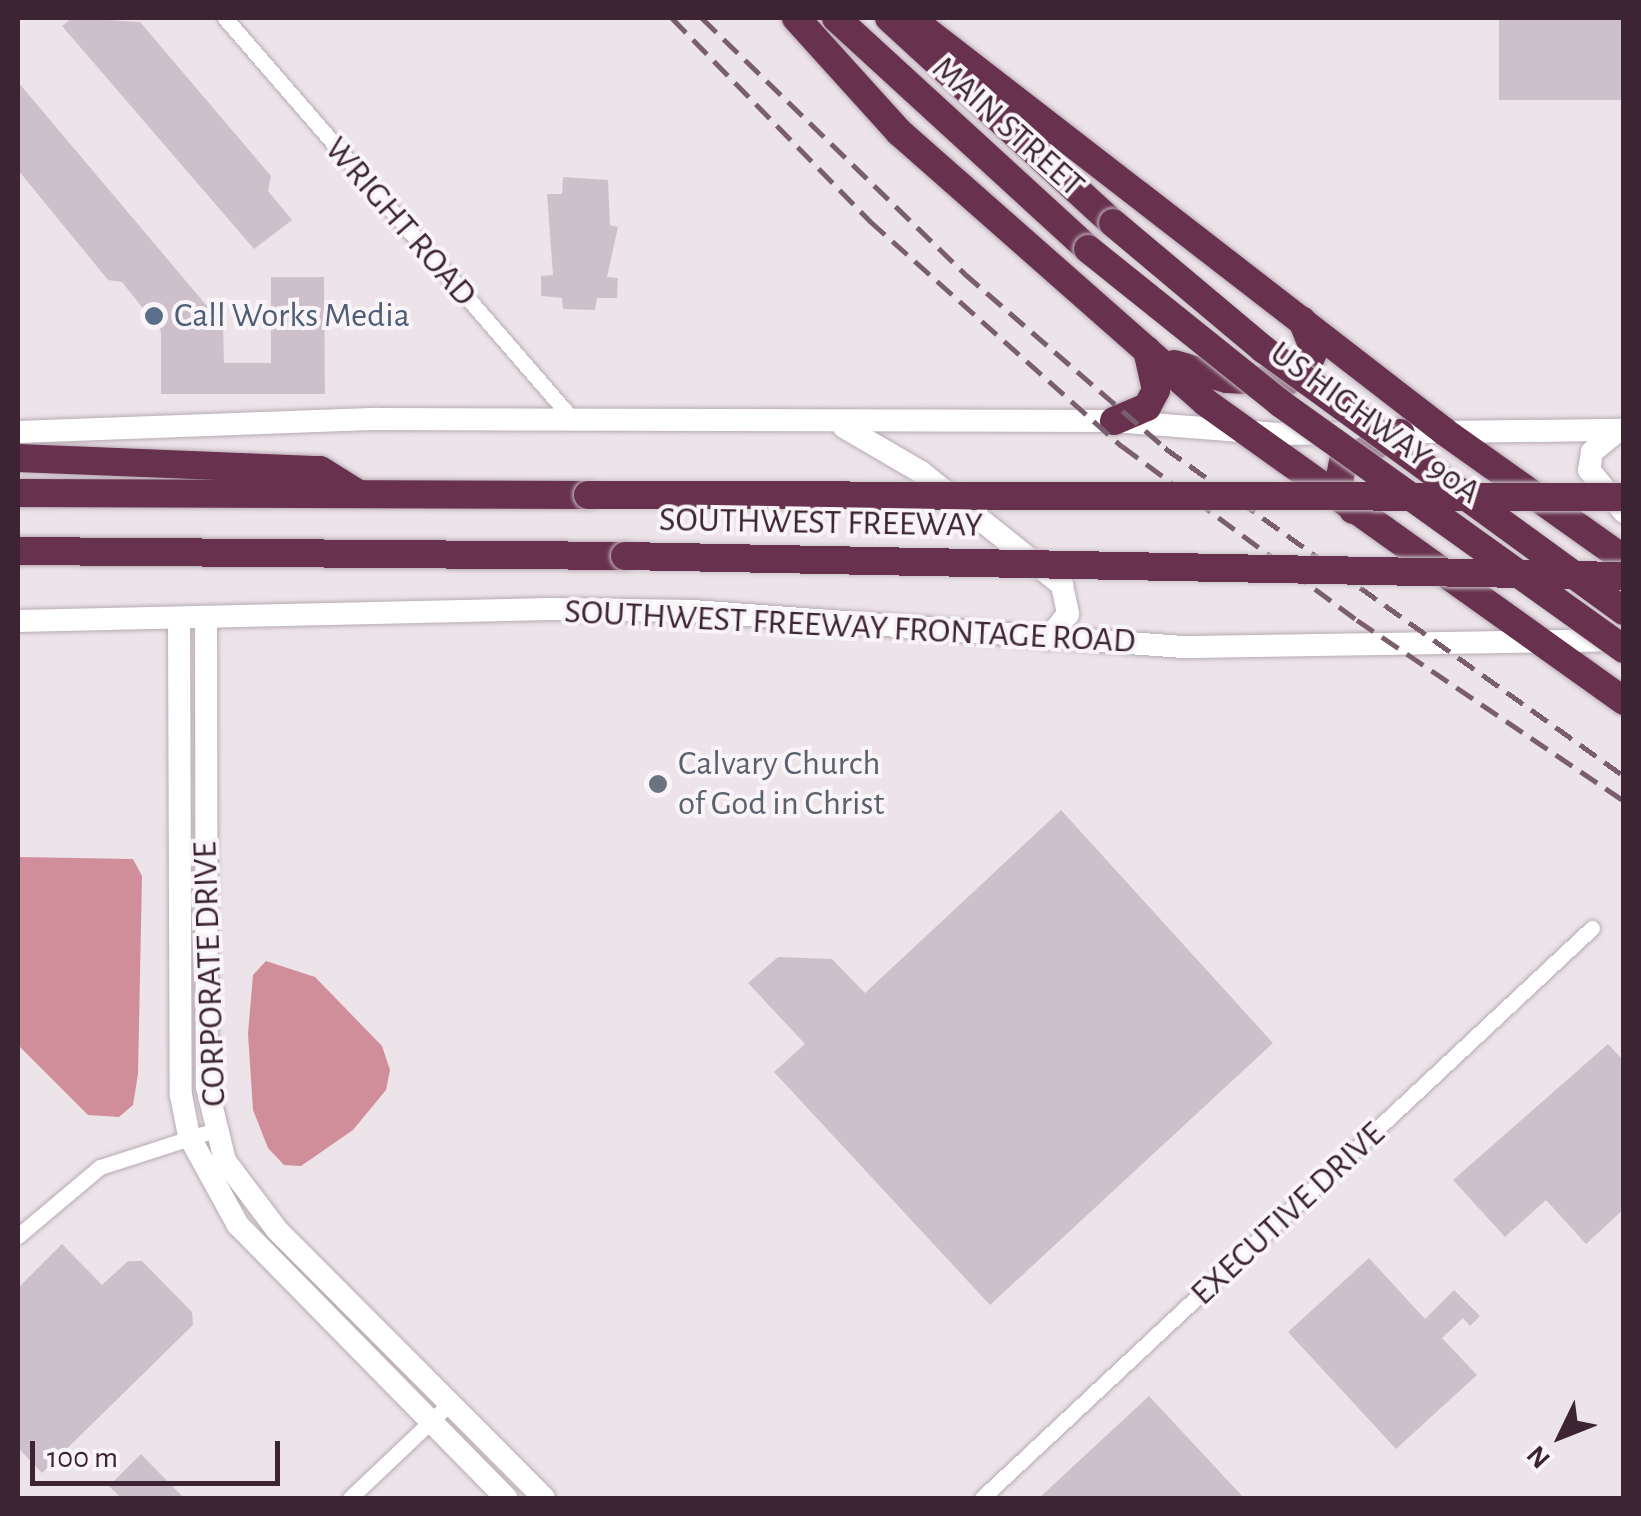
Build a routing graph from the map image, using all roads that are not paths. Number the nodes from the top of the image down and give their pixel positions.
1 (225, 18) edge
2 (796, 18) edge
3 (836, 18) edge
4 (889, 18) edge
5 (910, 18) edge
6 (1113, 224) joint
7 (1088, 249) joint
8 (1301, 318) junction
9 (1147, 348) junction
10 (1114, 421) junction
11 (578, 424) junction
12 (842, 426) junction
13 (1621, 430) edge
14 (18, 432) edge
15 (1246, 432) junction
16 (1445, 432) junction
17 (1401, 433) junction
18 (18, 458) edge
19 (18, 493) edge
20 (358, 494) junction
21 (1624, 497) edge
22 (1354, 511) junction
23 (1624, 512) edge
24 (18, 551) edge
25 (1624, 559) edge
26 (1624, 576) edge
27 (1624, 609) edge
28 (179, 620) junction
29 (206, 620) junction
30 (18, 621) edge
31 (1048, 639) junction
32 (1543, 643) junction
33 (1615, 643) edge
34 (1624, 701) edge
35 (1592, 928) dead end
36 (216, 1130) junction
37 (189, 1136) junction
38 (18, 1236) edge
39 (451, 1402) junction
40 (431, 1421) junction
41 (350, 1498) edge
42 (506, 1498) edge
43 (544, 1498) edge
44 (982, 1498) edge

1 - 11 street, WRIGHT ROAD
2 - 9 highway
3 - 7 highway, MAIN STREET
4 - 6 highway, MAIN STREET
5 - 8 highway
6 - 27 highway, US HIGHWAY 90A, bridge
7 - 33 highway, US HIGHWAY 90A, bridge
8 - 9 highway
8 - 16 highway
9 - 10 highway
9 - 15 highway
10 - 12 main road
10 - 15 main road
11 - 12 main road
11 - 14 main road
12 - 31 main road
13 - 16 main road
13 - 23 main road
15 - 17 main road
15 - 22 highway
16 - 17 main road
16 - 25 highway
17 - 22 highway
18 - 20 highway
19 - 20 highway, SOUTHWEST FREEWAY
20 - 21 highway, SOUTHWEST FREEWAY, bridge
22 - 32 highway
24 - 26 highway, SOUTHWEST FREEWAY, bridge
27 - 33 highway
28 - 29 main road, SOUTHWEST FREEWAY FRONTAGE ROAD
28 - 30 main road, SOUTHWEST FREEWAY FRONTAGE ROAD
28 - 37 main road, CORPORATE DRIVE
29 - 31 main road, SOUTHWEST FREEWAY FRONTAGE ROAD
29 - 36 main road, CORPORATE DRIVE
31 - 32 main road, SOUTHWEST FREEWAY FRONTAGE ROAD
32 - 33 main road, SOUTHWEST FREEWAY FRONTAGE ROAD
32 - 34 highway
35 - 44 street, EXECUTIVE DRIVE
36 - 37 street
36 - 39 main road, CORPORATE DRIVE
37 - 38 street
37 - 40 main road, CORPORATE DRIVE
39 - 40 street
39 - 43 main road, CORPORATE DRIVE
40 - 41 street
40 - 42 main road, CORPORATE DRIVE

